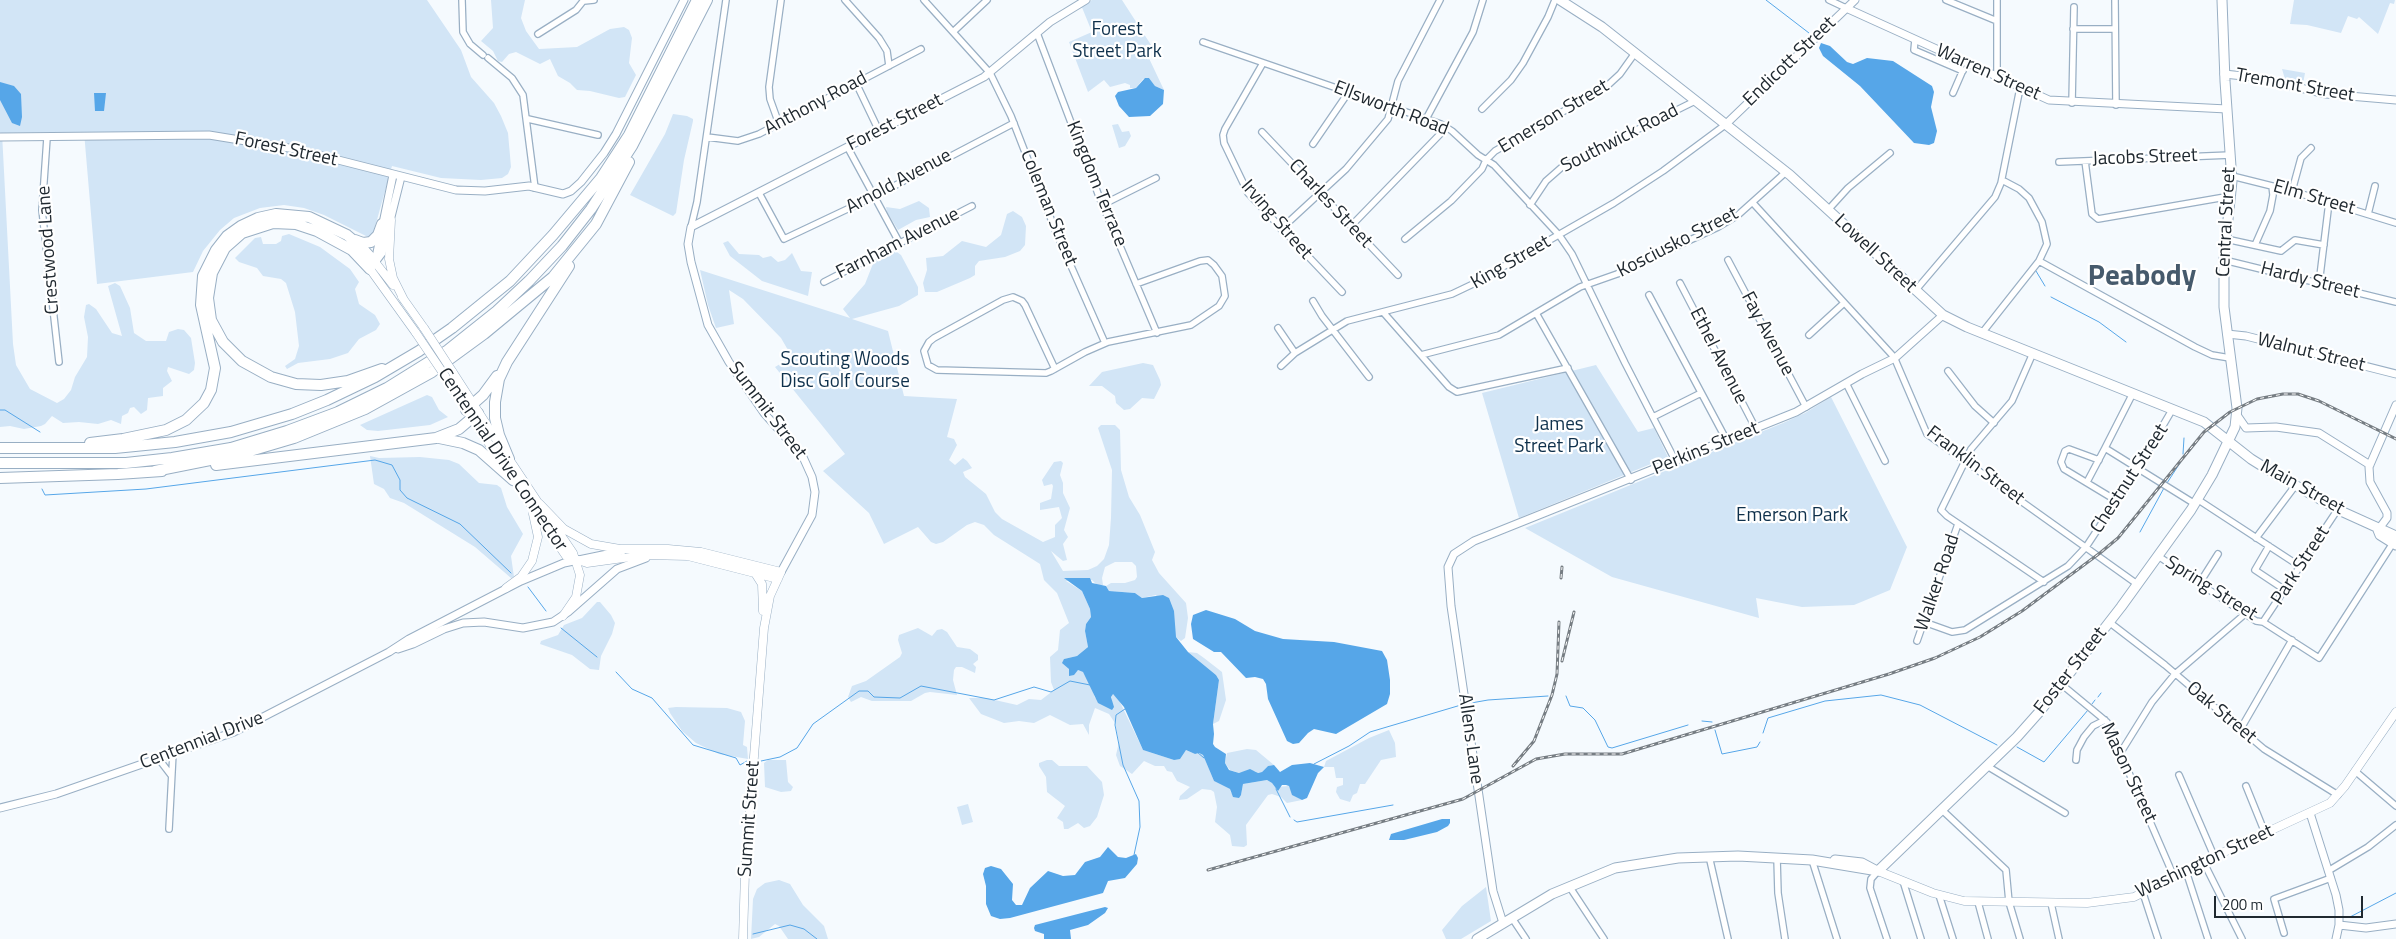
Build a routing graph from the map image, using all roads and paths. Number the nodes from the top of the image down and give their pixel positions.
1 (462, 0) edge
2 (594, 0) edge
3 (684, 0) edge
4 (697, 0) edge
5 (707, 0) edge
6 (726, 0) edge
7 (782, 0) edge
8 (845, 0) edge
9 (924, 0) edge
10 (987, 0) edge
11 (1084, 0) edge
12 (1440, 0) edge
13 (1483, 0) edge
14 (1554, 0) edge
15 (1560, 0) edge
16 (1829, 0) edge
17 (1855, 0) edge
18 (1946, 0) edge
19 (1997, 0) edge
20 (2115, 0) edge
21 (2222, 0) edge
22 (584, 1) edge
23 (2074, 7) dead end
24 (1846, 8) junction
25 (1997, 21) junction
26 (2073, 29) junction
27 (2115, 29) junction
28 (954, 31) junction
29 (1037, 33) junction
30 (538, 34) dead end
31 (1915, 40) junction
32 (1203, 42) dead end
33 (921, 49) dead end
34 (1635, 53) junction
35 (1263, 63) junction
36 (1966, 64) junction
37 (889, 66) junction
38 (1963, 71) junction
39 (990, 73) junction
40 (2224, 74) junction
41 (1997, 78) junction
42 (856, 83) junction
43 (2020, 88) junction
44 (662, 89) junction
45 (1348, 93) junction
46 (1953, 93) dead end
47 (2396, 100) edge
48 (1695, 101) junction
49 (2072, 103) junction
50 (2116, 105) junction
51 (1391, 108) junction
52 (2227, 109) junction
53 (1482, 110) dead end
54 (528, 119) junction
55 (1426, 119) junction
56 (1014, 123) junction
57 (779, 124) junction
58 (1725, 125) junction
59 (1447, 127) junction
60 (879, 131) junction
61 (1262, 132) dead end
62 (598, 135) dead end
63 (707, 136) junction
64 (0, 137) edge
65 (46, 138) junction
66 (1313, 144) dead end
67 (848, 148) junction
68 (2311, 148) dead end
69 (1890, 153) dead end
70 (2231, 154) junction
71 (1486, 160) junction
72 (2085, 161) junction
73 (2060, 162) dead end
74 (1786, 172) junction
75 (393, 175) junction
76 (2232, 176) junction
77 (401, 177) junction
78 (1156, 178) dead end
79 (2002, 180) junction
80 (2272, 186) junction
81 (2375, 186) dead end
82 (535, 188) junction
83 (2292, 190) junction
84 (759, 193) junction
85 (1320, 194) junction
86 (875, 196) junction
87 (2231, 196) junction
88 (2329, 202) junction
89 (1753, 203) junction
90 (1102, 205) junction
91 (1530, 205) junction
92 (972, 206) dead end
93 (1828, 210) junction
94 (2368, 214) junction
95 (387, 222) junction
96 (2396, 223) edge
97 (1351, 226) junction
98 (691, 227) junction
99 (1281, 229) junction
100 (1559, 235) junction
101 (346, 236) junction
102 (1405, 239) dead end
103 (2226, 239) junction
104 (585, 240) junction
105 (898, 242) junction
106 (2255, 245) junction
107 (2324, 245) junction
108 (1728, 260) dead end
109 (2224, 260) junction
110 (2039, 261) junction
111 (372, 266) junction
112 (1398, 276) dead end
113 (824, 282) dead end
114 (1136, 284) junction
115 (1680, 284) dead end
116 (2319, 284) junction
117 (1587, 285) junction
118 (1915, 291) junction
119 (1342, 292) dead end
120 (1649, 295) dead end
121 (404, 300) junction
122 (1313, 300) dead end
123 (2396, 302) edge
124 (1844, 303) junction
125 (1383, 312) junction
126 (1536, 313) junction
127 (1943, 315) junction
128 (1278, 328) dead end
129 (1333, 331) junction
130 (1157, 333) junction
131 (1982, 333) junction
132 (2226, 334) junction
133 (1809, 335) dead end
134 (1105, 343) junction
135 (1295, 353) junction
136 (2034, 354) junction
137 (1421, 355) junction
138 (1895, 358) junction
139 (2230, 358) junction
140 (59, 362) dead end
141 (506, 362) junction
142 (1281, 366) dead end
143 (392, 367) junction
144 (1568, 368) junction
145 (1055, 369) junction
146 (1948, 371) dead end
147 (2396, 374) edge
148 (1369, 377) dead end
149 (1846, 383) junction
150 (1701, 393) junction
151 (2132, 395) junction
152 (2396, 405) edge
153 (1806, 407) junction
154 (2172, 410) junction
155 (472, 412) junction
156 (2237, 414) junction
157 (1653, 417) junction
158 (1994, 423) junction
159 (1756, 429) junction
160 (436, 438) junction
161 (1727, 441) junction
162 (2228, 441) junction
163 (0, 447) edge
164 (2105, 448) junction
165 (509, 459) junction
166 (2099, 460) junction
167 (1885, 461) dead end
168 (1966, 461) junction
169 (1676, 462) junction
170 (0, 463) edge
171 (2370, 465) junction
172 (2138, 468) junction
173 (155, 471) junction
174 (0, 478) edge
175 (513, 480) junction
176 (1631, 480) junction
177 (2087, 482) junction
178 (2295, 486) junction
179 (528, 501) junction
180 (2117, 501) junction
181 (2196, 502) junction
182 (540, 504) junction
183 (2338, 509) junction
184 (1958, 524) junction
185 (2378, 530) junction
186 (2256, 538) junction
187 (2395, 541) edge
188 (2269, 546) junction
189 (2086, 547) junction
190 (630, 550) junction
191 (1454, 554) joint
192 (2218, 554) dead end
193 (660, 555) junction
194 (2158, 556) junction
195 (576, 559) junction
196 (2300, 566) junction
197 (753, 572) junction
198 (780, 576) junction
199 (2044, 582) junction
200 (2137, 584) junction
201 (2199, 584) junction
202 (506, 588) junction
203 (2285, 590) junction
204 (2245, 614) junction
205 (563, 616) junction
206 (1924, 622) junction
207 (2109, 622) junction
208 (2263, 622) junction
209 (764, 628) junction
210 (2292, 640) junction
211 (1917, 641) dead end
212 (395, 650) junction
213 (2175, 674) junction
214 (2061, 684) junction
215 (2396, 712) edge
216 (2105, 720) junction
217 (2240, 730) junction
218 (2120, 752) junction
219 (173, 753) junction
220 (158, 758) junction
221 (2076, 760) dead end
222 (1987, 766) junction
223 (2355, 771) junction
224 (2179, 774) dead end
225 (170, 775) junction
226 (2246, 786) dead end
227 (2338, 795) junction
228 (2396, 806) edge
229 (0, 808) edge
230 (1941, 809) junction
231 (2064, 813) dead end
232 (2310, 813) junction
233 (2396, 825) edge
234 (169, 830) dead end
235 (2265, 832) junction
236 (1899, 850) junction
237 (1709, 856) junction
238 (2214, 856) junction
239 (1777, 858) junction
240 (1812, 860) junction
241 (1853, 861) junction
242 (2203, 861) junction
243 (1878, 871) junction
244 (2186, 871) junction
245 (2330, 875) junction
246 (2174, 877) junction
247 (1902, 881) junction
248 (1569, 886) junction
249 (2143, 893) junction
250 (1939, 894) junction
251 (1978, 902) junction
252 (2009, 902) junction
253 (2051, 903) junction
254 (1512, 918) junction
255 (1503, 923) junction
256 (2396, 924) edge
257 (2338, 925) junction
258 (2284, 933) dead end
259 (743, 939) edge
260 (1477, 939) edge
261 (1526, 939) edge
262 (1604, 939) edge
263 (1728, 939) edge
264 (1785, 939) edge
265 (1835, 939) edge
266 (1887, 939) edge
267 (1921, 939) edge
268 (1952, 939) edge
269 (1988, 939) edge
270 (2020, 939) edge
271 (2059, 939) edge
272 (2158, 939) edge
273 (2208, 939) edge
274 (2242, 939) edge
275 (2336, 939) edge

1 - 54 street
2 - 22 street
3 - 82 street, Forest Street
4 - 143 highway
5 - 44 highway
6 - 63 street, Summit Street
7 - 57 street
8 - 37 street
9 - 28 street, Coleman Street
10 - 28 street
11 - 29 street, Forest Street
12 - 51 street
13 - 55 street
14 - 53 street
15 - 34 main road, Lowell Street
16 - 24 street
17 - 24 street, Endicott Street
18 - 25 street
19 - 25 street
20 - 27 street
21 - 40 main road, Central Street
22 - 30 street
23 - 26 street
24 - 31 street, Warren Street
24 - 58 street, Endicott Street
25 - 41 street
26 - 27 street
26 - 49 street
27 - 50 street
28 - 39 street, Coleman Street
29 - 39 street, Forest Street
29 - 90 street, Kingdom Terrace
31 - 36 street, Warren Street
31 - 38 street
32 - 35 street, Ellsworth Road
33 - 37 street, Anthony Road
34 - 48 main road, Lowell Street
34 - 71 street, Emerson Street
35 - 45 street, Ellsworth Road
35 - 99 street, Irving Street
36 - 38 street
36 - 41 street, Warren Street
37 - 42 street, Anthony Road
38 - 46 street
39 - 56 street, Coleman Street
39 - 60 street, Forest Street
40 - 47 street, Tremont Street
40 - 52 main road, Central Street
41 - 43 street, Warren Street
42 - 57 street, Anthony Road
42 - 60 street
43 - 49 street, Warren Street
43 - 79 street
44 - 104 highway
44 - 170 highway
45 - 51 street, Ellsworth Road
45 - 66 street
48 - 58 main road, Lowell Street
48 - 91 street, Southwick Road
49 - 50 street, Warren Street
50 - 52 street, Warren Street
51 - 55 street, Ellsworth Road
51 - 85 street
52 - 70 main road, Central Street
54 - 62 street
54 - 82 street
55 - 59 street, Ellsworth Road
56 - 86 street, Arnold Avenue
56 - 134 street, Coleman Street
57 - 63 street, Anthony Road
58 - 74 main road, Lowell Street
58 - 100 street, King Street
59 - 71 street, Ellsworth Road
59 - 97 street
60 - 67 street, Forest Street
61 - 85 street, Charles Street
63 - 98 street, Summit Street
64 - 65 street, Forest Street
65 - 75 street, Forest Street
65 - 140 street, Crestwood Lane
67 - 84 street, Forest Street
67 - 86 street
68 - 83 street
69 - 93 street
70 - 72 street, Jacobs Street
70 - 76 main road, Central Street
71 - 91 street, Ellsworth Road
71 - 102 street, Emerson Street
72 - 73 street, Jacobs Street
72 - 87 street
74 - 89 street, Kosciusko Street
74 - 93 main road, Lowell Street
75 - 77 street, Forest Street
75 - 95 street
76 - 80 street, Elm Street
76 - 87 main road, Central Street
77 - 82 street, Forest Street
77 - 95 street
78 - 90 street
79 - 110 street
79 - 118 street
80 - 83 street, Elm Street
80 - 106 street
81 - 94 street
83 - 88 street, Elm Street
84 - 86 street, Arnold Avenue
84 - 98 street, Forest Street
85 - 97 street, Charles Street
85 - 99 street
86 - 105 street
87 - 103 main road, Central Street
88 - 94 street, Elm Street
88 - 107 street
89 - 117 street, Kosciusko Street
89 - 124 street, Franklin Street
90 - 114 street, Kingdom Terrace
91 - 100 street, Ellsworth Road
92 - 105 street, Farnham Avenue
93 - 118 main road, Lowell Street
94 - 96 street, Elm Street
95 - 101 highway
95 - 111 street
95 - 121 main road
97 - 112 street, Charles Street
98 - 198 street, Summit Street
99 - 119 street, Irving Street
100 - 117 street, Ellsworth Road
100 - 125 street, King Street
101 - 111 highway
101 - 163 highway
103 - 106 street
103 - 109 main road, Central Street
104 - 141 highway
104 - 173 highway
105 - 113 street, Farnham Avenue
106 - 107 street
107 - 116 street
108 - 153 street, Fay Avenue
109 - 116 street, Hardy Street
109 - 132 main road, Central Street
110 - 131 street
110 - 139 street
111 - 121 main road
111 - 143 highway
111 - 155 main road, Centennial Drive Connector, bridge
114 - 130 street, Kingdom Terrace
114 - 130 street
115 - 159 street, Ethel Avenue
116 - 123 street, Hardy Street
117 - 126 street, Kosciusko Street
117 - 157 street, Ellsworth Road
118 - 127 main road, Lowell Street
120 - 150 street
121 - 155 main road, Centennial Drive Connector, bridge
122 - 129 street
124 - 133 street
124 - 138 street, Franklin Street
125 - 129 street, King Street
125 - 137 street
126 - 137 street, Kosciusko Street
126 - 144 street
127 - 131 main road, Lowell Street
127 - 138 street, Perkins Street
128 - 135 street
129 - 135 street, King Street
129 - 148 street
130 - 134 street
131 - 136 main road, Lowell Street
132 - 139 main road, Central Street
132 - 147 street, Walnut Street
134 - 145 street
135 - 142 street, King Street
136 - 151 main road, Lowell Street
136 - 158 street
137 - 144 street
138 - 149 street, Perkins Street
138 - 168 street, Franklin Street
139 - 156 main road, Central Street
141 - 155 highway
141 - 165 highway
143 - 163 highway
144 - 176 street
145 - 145 street
146 - 158 street
149 - 153 street, Perkins Street
149 - 167 street
150 - 157 street
150 - 161 street
151 - 154 main road, Lowell Street
151 - 164 street
152 - 171 street
153 - 159 street, Perkins Street
154 - 162 main road, Lowell Street
154 - 172 street, Chestnut Street
155 - 160 highway
155 - 165 main road, Centennial Drive Connector
155 - 175 main road, Centennial Drive Connector
156 - 162 main road, Central Street
156 - 171 street
157 - 169 street, Ellsworth Road
158 - 168 street
159 - 161 street, Perkins Street
160 - 173 highway
160 - 175 highway
161 - 169 street, Perkins Street
162 - 178 main road, Main Street
162 - 181 main road, Foster Street
164 - 166 street
164 - 172 street
165 - 182 main road, Centennial Drive Connector
166 - 177 street
166 - 177 street
168 - 184 street
168 - 189 street, Franklin Street
169 - 176 street, Perkins Street
171 - 185 street
172 - 180 street, Chestnut Street
172 - 181 street
173 - 174 highway
175 - 179 main road, Centennial Drive Connector
176 - 191 street, Perkins Street
177 - 180 street
178 - 183 main road, Main Street
178 - 186 street
179 - 195 main road, Centennial Drive Connector
179 - 202 main road
180 - 189 street, Chestnut Street
181 - 186 street
181 - 194 main road, Foster Street
182 - 190 main road
182 - 195 main road, Centennial Drive Connector
183 - 185 main road, Main Street
183 - 196 street, Park Street
184 - 199 street
184 - 206 street, Walker Road
185 - 187 main road, Main Street
186 - 188 street
187 - 210 street, Spring Street
188 - 196 street
188 - 203 street
189 - 199 street, Chestnut Street
189 - 200 street, Franklin Street
190 - 195 street, Centennial Drive
190 - 198 main road, Centennial Drive
191 - 255 street, Allens Lane
192 - 201 street
193 - 195 main road
193 - 197 main road, Centennial Drive
193 - 205 street, Centennial Drive
194 - 200 main road, Foster Street
194 - 201 street, Spring Street
195 - 202 street, Centennial Drive
195 - 205 main road
196 - 203 street, Park Street
197 - 198 main road, Centennial Drive
197 - 209 main road
198 - 209 main road, Summit Street
199 - 206 street, Chestnut Street
200 - 207 main road, Foster Street
201 - 204 street, Spring Street
202 - 212 street, Centennial Drive
203 - 208 street, Park Street
204 - 208 street, Spring Street
204 - 213 street
205 - 212 street, Centennial Drive
206 - 211 street, Walker Road
207 - 213 street, Oak Street
207 - 214 main road, Foster Street
208 - 210 street, Spring Street
209 - 259 main road, Summit Street
210 - 217 street
212 - 219 street, Centennial Drive
213 - 217 street, Oak Street
213 - 218 street
214 - 216 street, Mason Street
214 - 222 main road, Foster Street
215 - 223 main road, Washington Street
216 - 218 street, Mason Street
216 - 221 street
217 - 227 street, Oak Street
218 - 246 street, Mason Street
219 - 220 street, Centennial Drive
219 - 225 street
220 - 225 street
220 - 229 street, Centennial Drive
222 - 230 main road, Foster Street
222 - 231 street
223 - 227 main road, Washington Street
223 - 228 street
224 - 238 street
225 - 234 street
226 - 235 street
227 - 232 main road, Washington Street
230 - 236 main road, Foster Street
230 - 252 street
232 - 235 main road, Washington Street
232 - 245 street
233 - 245 street
235 - 238 main road, Washington Street
236 - 241 main road
236 - 243 main road, Foster Street
237 - 239 main road, Washington Street
237 - 248 main road, Washington Street
237 - 263 street
238 - 242 main road, Washington Street
239 - 240 main road, Washington Street
239 - 264 street
240 - 241 main road, Washington Street
240 - 243 main road, Washington Street
240 - 265 street
241 - 243 main road, Washington Street
242 - 244 main road, Washington Street
242 - 274 street
243 - 247 main road, Washington Street
243 - 266 street
244 - 246 main road, Washington Street
244 - 273 street
245 - 257 street
245 - 258 street
246 - 249 main road, Washington Street
247 - 250 main road, Washington Street
247 - 267 street
248 - 254 main road, Washington Street
248 - 262 street
249 - 253 main road, Washington Street
249 - 272 street
250 - 251 main road, Washington Street
250 - 268 street
251 - 252 main road, Washington Street
251 - 269 street
252 - 253 main road, Washington Street
252 - 270 street
253 - 271 street
254 - 255 main road, Washington Street
254 - 261 street
255 - 260 main road, Washington Street
256 - 257 street
257 - 275 street

